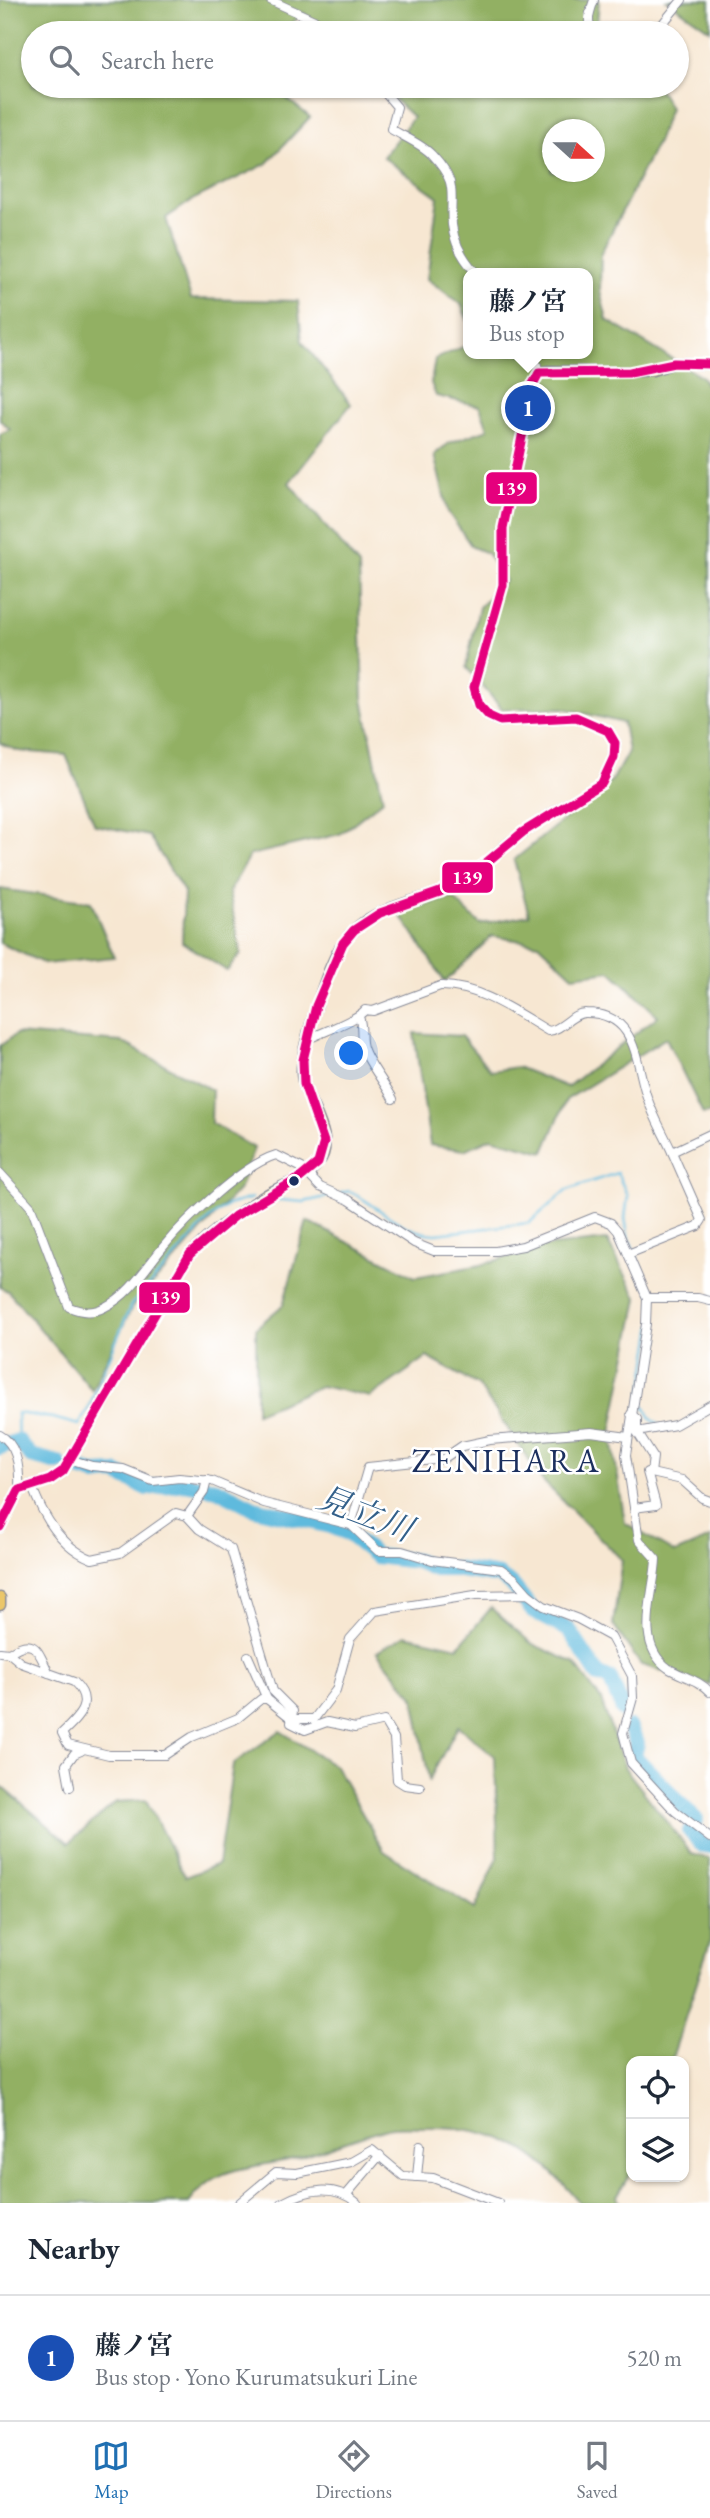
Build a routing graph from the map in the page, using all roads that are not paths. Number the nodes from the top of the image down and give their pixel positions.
1 (270, 0) edge
2 (594, 0) edge
3 (682, 0) edge
4 (315, 21) edge
5 (589, 21) edge
6 (665, 21) edge
7 (389, 98) edge
8 (473, 268) edge
9 (535, 359) edge
10 (710, 364) edge
11 (539, 373) junction
12 (359, 1017) junction
13 (307, 1040) junction
14 (393, 1099) dead end
15 (710, 1134) edge
16 (673, 1152) junction
17 (307, 1172) junction
18 (0, 1173) edge
19 (628, 1254) junction
20 (647, 1298) junction
21 (710, 1301) edge
22 (710, 1405) edge
23 (631, 1414) junction
24 (637, 1432) junction
25 (0, 1435) edge
26 (628, 1437) junction
27 (69, 1460) junction
28 (627, 1468) junction
29 (649, 1473) junction
30 (31, 1484) junction
31 (206, 1484) junction
32 (19, 1490) junction
33 (710, 1501) edge
34 (634, 1508) junction
35 (187, 1516) junction
36 (351, 1525) junction
37 (0, 1527) edge
38 (522, 1594) junction
39 (0, 1598) edge
40 (0, 1605) edge
41 (4, 1653) edge
42 (248, 1656) dead end
43 (49, 1673) junction
44 (710, 1692) edge
45 (267, 1699) junction
46 (292, 1719) junction
47 (81, 1751) junction
48 (70, 1787) dead end
49 (420, 1787) dead end
50 (710, 1838) edge
51 (420, 2145) dead end
52 (380, 2155) junction
53 (417, 2177) junction
54 (347, 2194) junction
55 (239, 2203) edge
56 (282, 2203) edge
57 (357, 2203) edge
58 (498, 2203) edge

1 - 4 street
2 - 5 street
3 - 6 street
7 - 8 street
9 - 11 street
10 - 11 main road
11 - 13 main road
12 - 13 street
12 - 14 street
12 - 16 street
13 - 17 main road
15 - 16 street
16 - 19 street
17 - 18 street
17 - 19 street
17 - 27 main road
19 - 20 street
20 - 21 street
20 - 23 street
22 - 24 street
23 - 24 street
23 - 26 street
24 - 29 street
25 - 32 street
26 - 28 street
26 - 36 street
27 - 30 main road
27 - 31 street
28 - 29 street
28 - 34 street
29 - 33 street
29 - 34 street
30 - 32 main road
30 - 35 street
31 - 35 street
31 - 36 street
32 - 37 main road
34 - 44 street
35 - 46 street
36 - 38 street
38 - 46 street
38 - 50 street
39 - 40 main road
41 - 43 street
41 - 43 street
42 - 45 street
43 - 47 street
45 - 46 street
45 - 47 street
46 - 49 street
47 - 48 street
51 - 53 street
52 - 53 street
52 - 54 street
52 - 55 street
53 - 58 street
54 - 56 street
54 - 57 street

